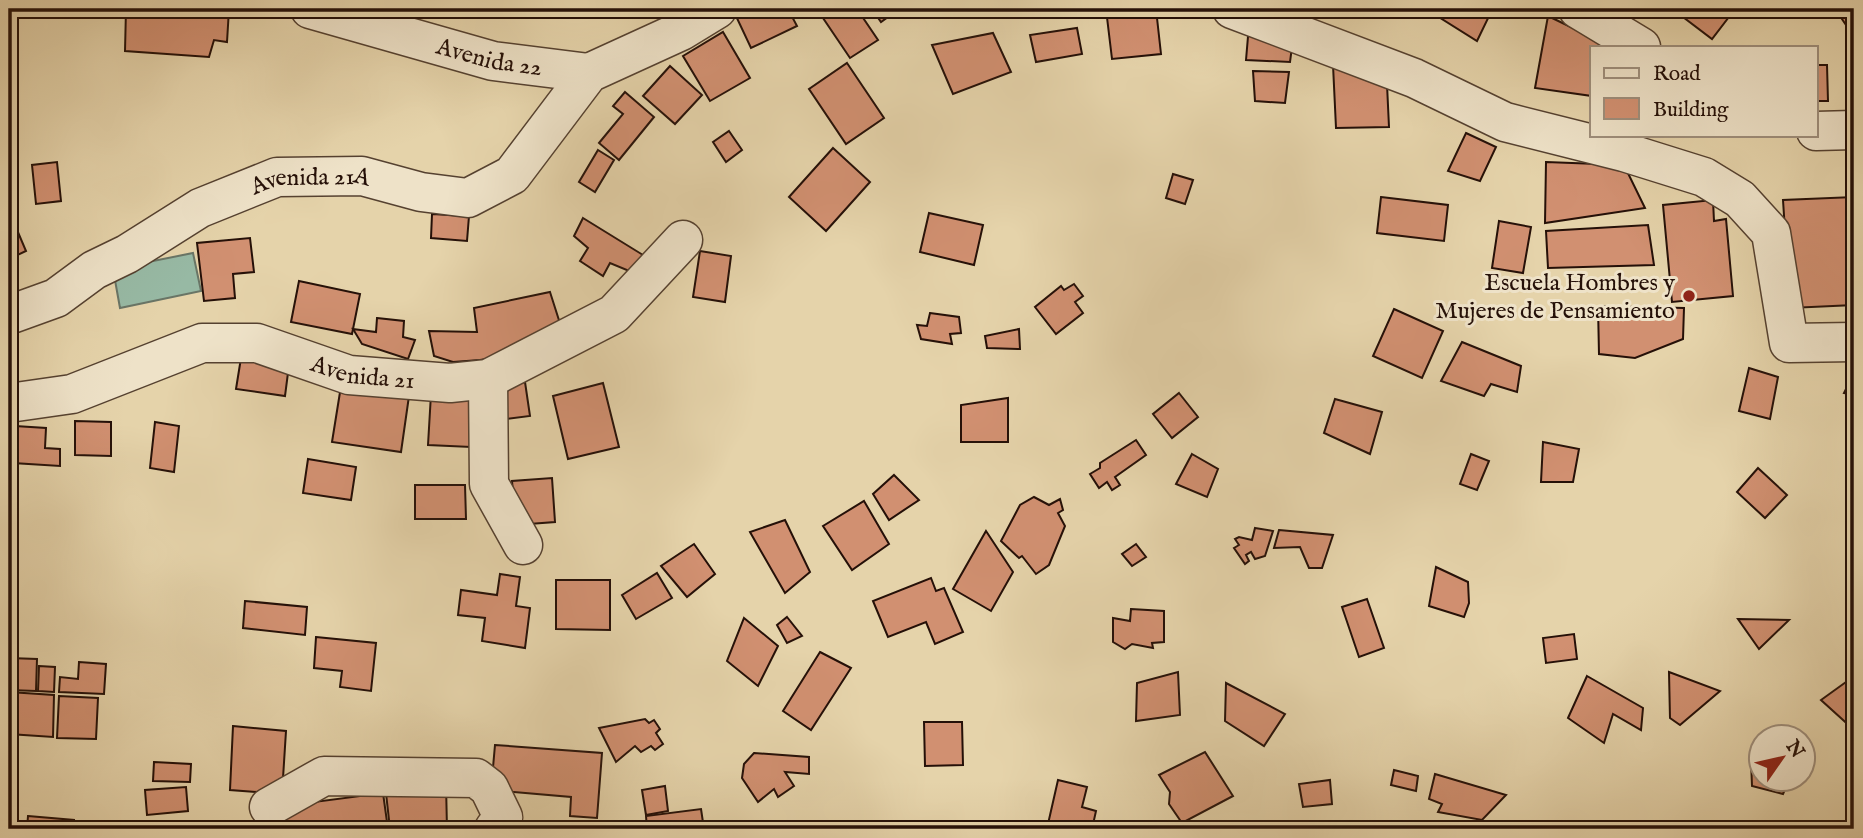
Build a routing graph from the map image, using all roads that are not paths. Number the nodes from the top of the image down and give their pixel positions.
1 (310, 9) edge
2 (718, 9) edge
3 (1231, 9) edge
4 (1578, 9) edge
5 (1639, 46) edge
6 (589, 73) junction
7 (1854, 130) edge
8 (1818, 131) edge
9 (683, 240) dead end
10 (9, 315) edge
11 (1854, 342) edge
12 (488, 379) junction
13 (9, 403) edge
14 (523, 545) dead end
15 (269, 807) dead end
16 (494, 829) edge

1 - 6 street, Avenida 22
2 - 6 street
3 - 11 street
4 - 5 street
6 - 10 street, Avenida 21A
7 - 8 street
9 - 12 street, Avenida 21
12 - 13 street, Avenida 21
12 - 14 street
15 - 16 street

